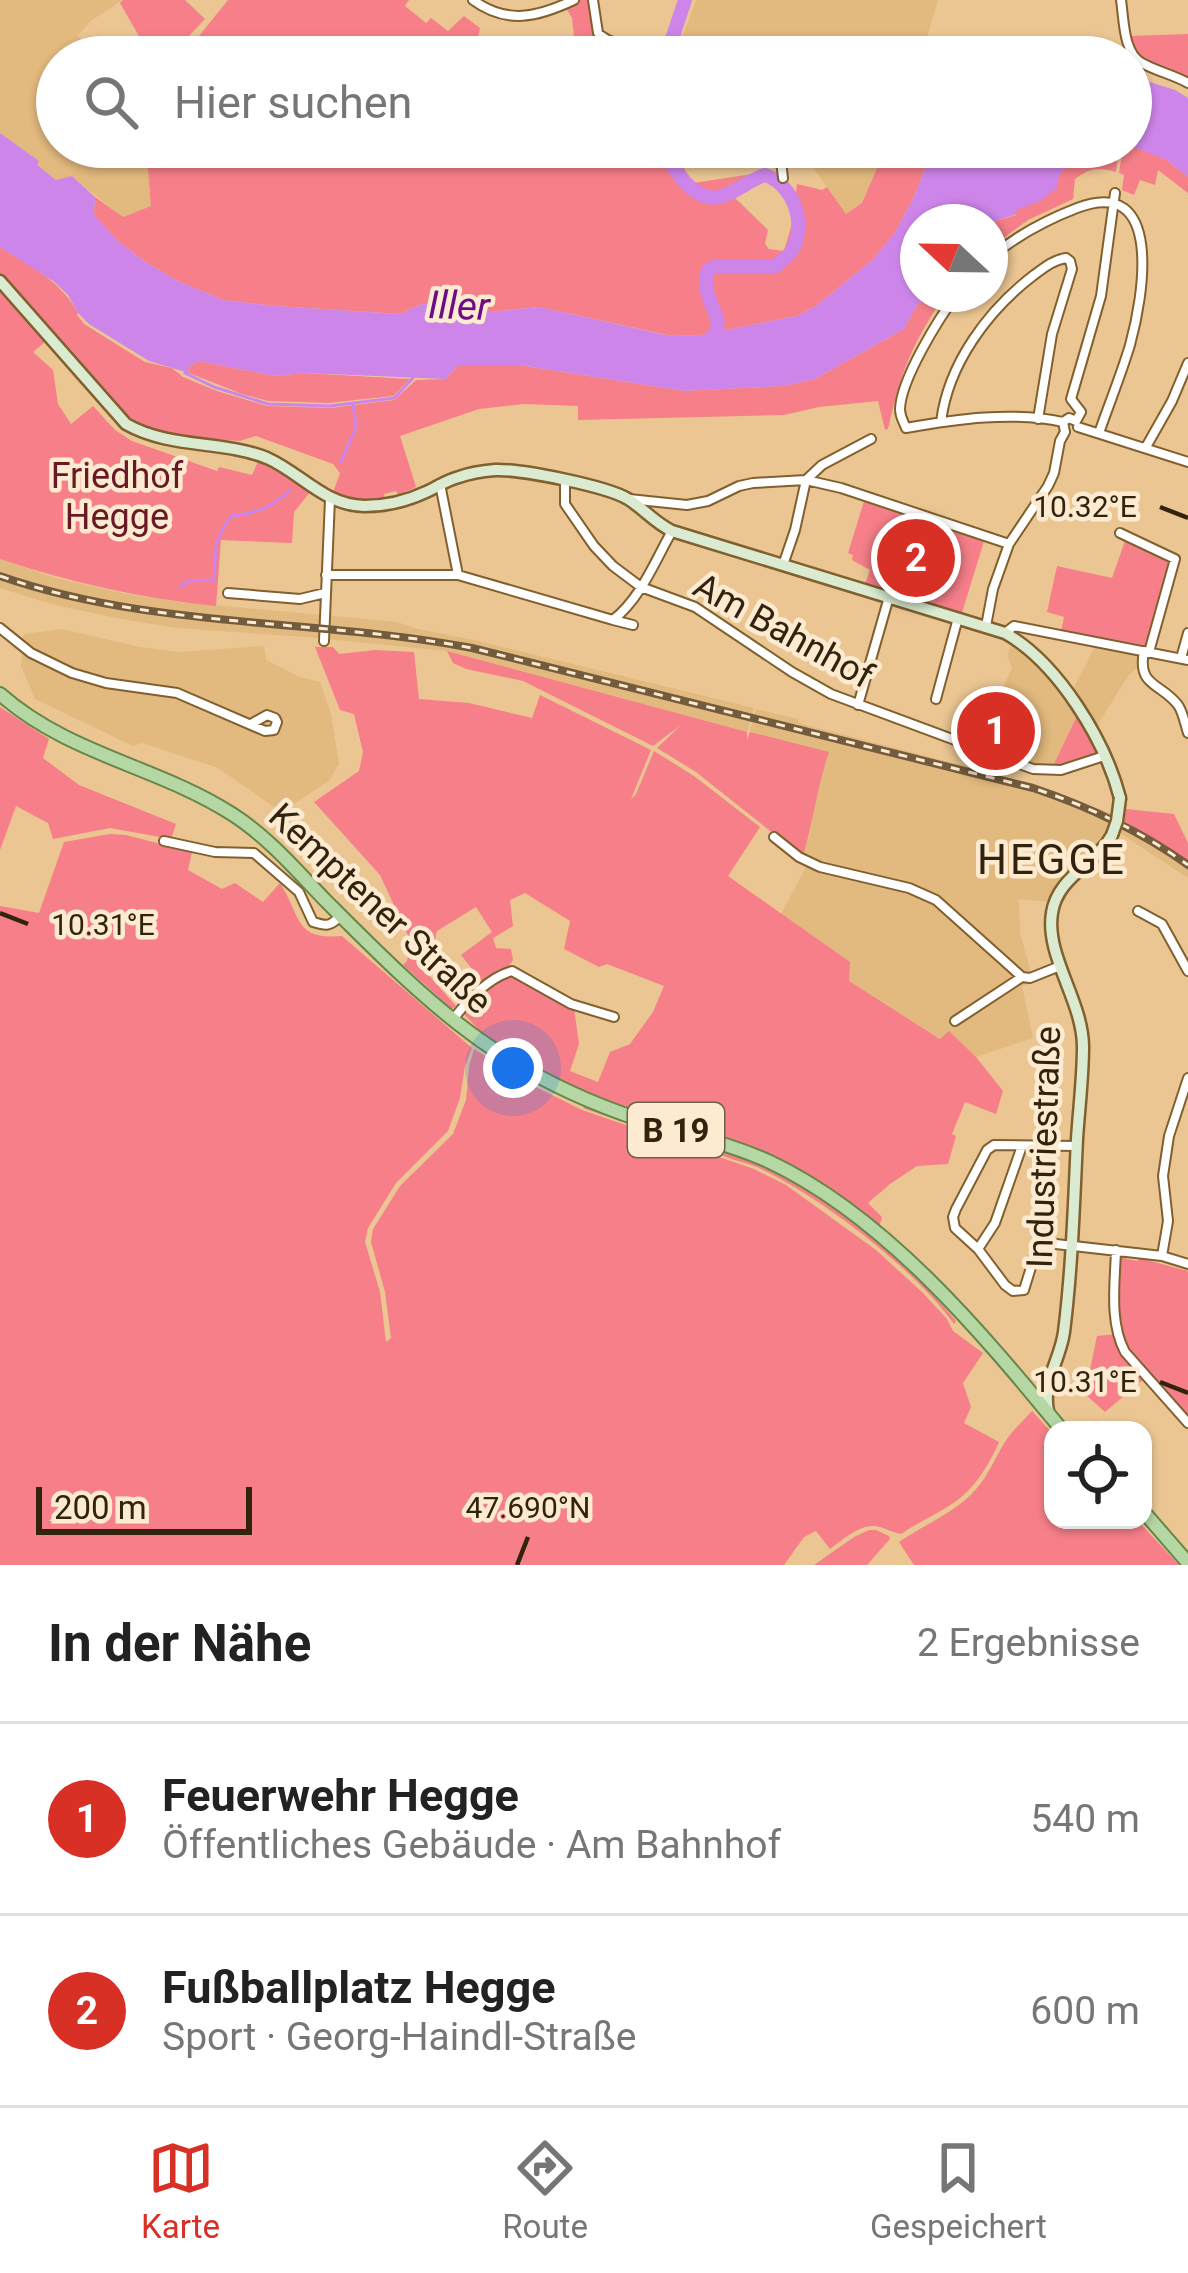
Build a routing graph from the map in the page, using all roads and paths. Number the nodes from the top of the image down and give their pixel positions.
1 (473, 0) edge
2 (574, 0) edge
3 (593, 0) edge
4 (1121, 0) edge
5 (604, 36) edge
6 (1128, 36) edge
7 (1152, 68) edge
8 (1188, 82) edge
9 (782, 168) edge
10 (784, 178) dead end
11 (1115, 197) junction
12 (1008, 245) edge
13 (0, 281) edge
14 (945, 312) edge
15 (1188, 363) edge
16 (1038, 419) junction
17 (940, 422) junction
18 (1077, 424) junction
19 (1064, 427) junction
20 (1099, 433) junction
21 (871, 439) dead end
22 (1146, 447) junction
23 (1188, 462) edge
24 (806, 480) junction
25 (566, 482) junction
26 (440, 484) junction
27 (330, 499) junction
28 (627, 499) junction
29 (672, 531) junction
30 (1120, 533) dead end
31 (1009, 544) junction
32 (783, 566) junction
33 (458, 574) junction
34 (326, 575) junction
35 (641, 586) junction
36 (325, 592) junction
37 (228, 593) dead end
38 (890, 596) junction
39 (958, 618) junction
40 (613, 620) junction
41 (633, 626) dead end
42 (986, 626) junction
43 (0, 628) edge
44 (1004, 633) junction
45 (1188, 633) edge
46 (324, 641) dead end
47 (1146, 652) junction
48 (1185, 659) edge
49 (5, 698) edge
50 (936, 699) dead end
51 (858, 705) junction
52 (251, 724) dead end
53 (1188, 733) edge
54 (1106, 756) junction
55 (774, 837) dead end
56 (164, 841) dead end
57 (1138, 911) dead end
58 (341, 915) junction
59 (1061, 965) junction
60 (1188, 971) edge
61 (1022, 977) junction
62 (614, 1017) dead end
63 (454, 1018) junction
64 (955, 1021) dead end
65 (1188, 1078) edge
66 (1077, 1145) junction
67 (1022, 1146) junction
68 (1072, 1244) junction
69 (978, 1249) junction
70 (1116, 1250) junction
71 (1162, 1256) junction
72 (1188, 1264) edge
73 (1053, 1367) junction
74 (1026, 1388) junction
75 (1049, 1415) junction
76 (1054, 1421) edge
77 (1188, 1423) edge
78 (1152, 1521) edge
79 (1188, 1562) edge

1 - 2 street
3 - 5 street
4 - 6 street
7 - 8 street
9 - 10 street
11 - 12 street
11 - 18 street
11 - 20 street
13 - 27 street
14 - 17 street
15 - 22 street
16 - 17 street
16 - 17 street
16 - 19 street
18 - 19 street
18 - 20 street
19 - 31 street
20 - 22 street
21 - 24 street
22 - 23 street
24 - 28 street
24 - 31 street
24 - 32 street
25 - 26 street, Industriestraße
25 - 28 street, Industriestraße
25 - 35 street, Am Bahnhof
26 - 27 street, Industriestraße
26 - 33 street
27 - 34 street
28 - 29 street, Industriestraße
29 - 32 street, Industriestraße
29 - 35 street
30 - 47 street
31 - 42 street
32 - 38 street, Industriestraße
33 - 34 street
33 - 40 street
34 - 36 street
35 - 40 street
35 - 51 street, Am Bahnhof
36 - 37 street
36 - 46 street
38 - 39 street, Industriestraße
38 - 51 street
39 - 42 street, Industriestraße
39 - 50 street
40 - 41 street
42 - 44 street, Industriestraße
43 - 52 street
44 - 47 street
44 - 54 street, Industriestraße
45 - 48 street
47 - 48 street
47 - 53 street
49 - 58 main road, Kemptener Straße / B 19
51 - 54 street, Am Bahnhof
54 - 59 street, Industriestraße, bridge
55 - 61 street
56 - 58 street
57 - 60 street
58 - 63 main road, Kemptener Straße / B 19
59 - 61 street
59 - 66 street, Industriestraße
61 - 64 street
62 - 63 street
63 - 74 main road, Kemptener Straße / B 19
65 - 71 street
66 - 67 street
66 - 68 street, Industriestraße
67 - 69 street
67 - 69 street
68 - 69 street
68 - 70 street
68 - 73 street, Industriestraße
70 - 71 street
70 - 77 street
71 - 72 street
73 - 74 street
73 - 75 street, Industriestraße
74 - 75 main road, B 19
75 - 76 main road, B 19
78 - 79 main road

